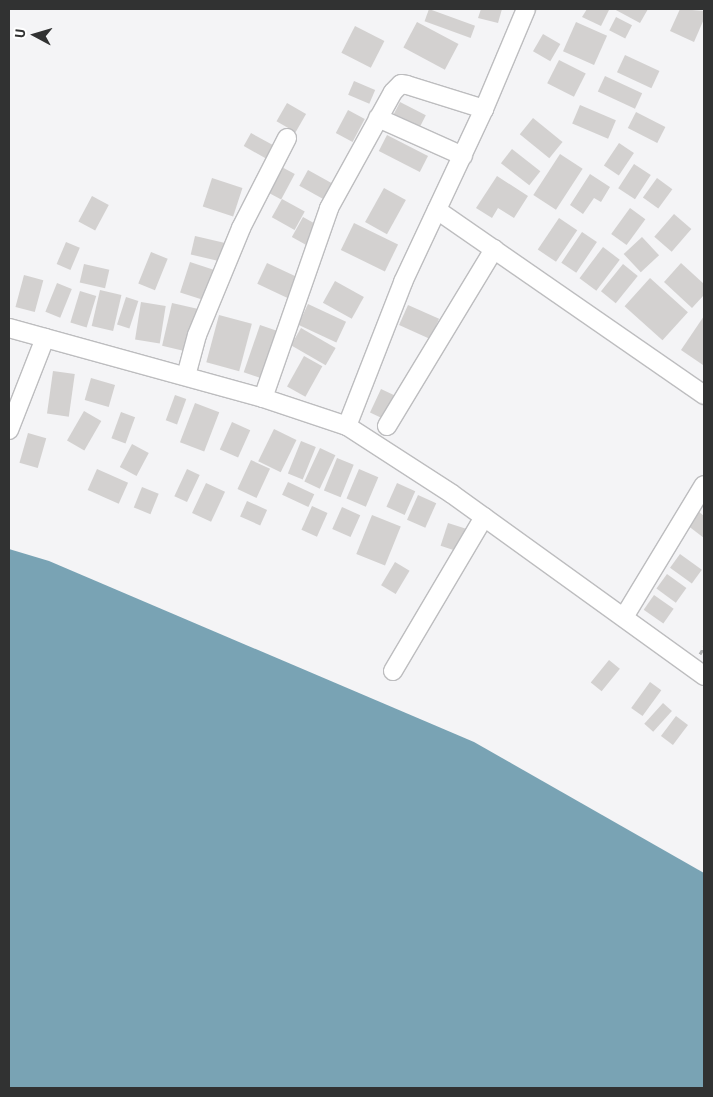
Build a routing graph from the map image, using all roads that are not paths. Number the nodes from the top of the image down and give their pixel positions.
1 (526, 9) edge
2 (484, 109) junction
3 (378, 118) junction
4 (287, 138) dead end
5 (462, 156) junction
6 (437, 210) junction
7 (494, 249) junction
8 (9, 328) edge
9 (45, 338) junction
10 (186, 376) junction
11 (704, 395) edge
12 (263, 398) junction
13 (347, 426) junction
14 (387, 426) dead end
15 (9, 430) edge
16 (704, 485) edge
17 (484, 517) junction
18 (624, 617) junction
19 (392, 671) dead end
20 (704, 676) edge

1 - 2 street
2 - 3 street
2 - 5 street
3 - 5 street
3 - 12 street
4 - 10 street
5 - 6 street
6 - 7 street
6 - 13 street
7 - 11 street
7 - 14 street
8 - 9 street
9 - 10 street
9 - 15 street
10 - 12 street
12 - 13 street
13 - 17 street
16 - 18 street
17 - 18 street
17 - 19 street
18 - 20 street

